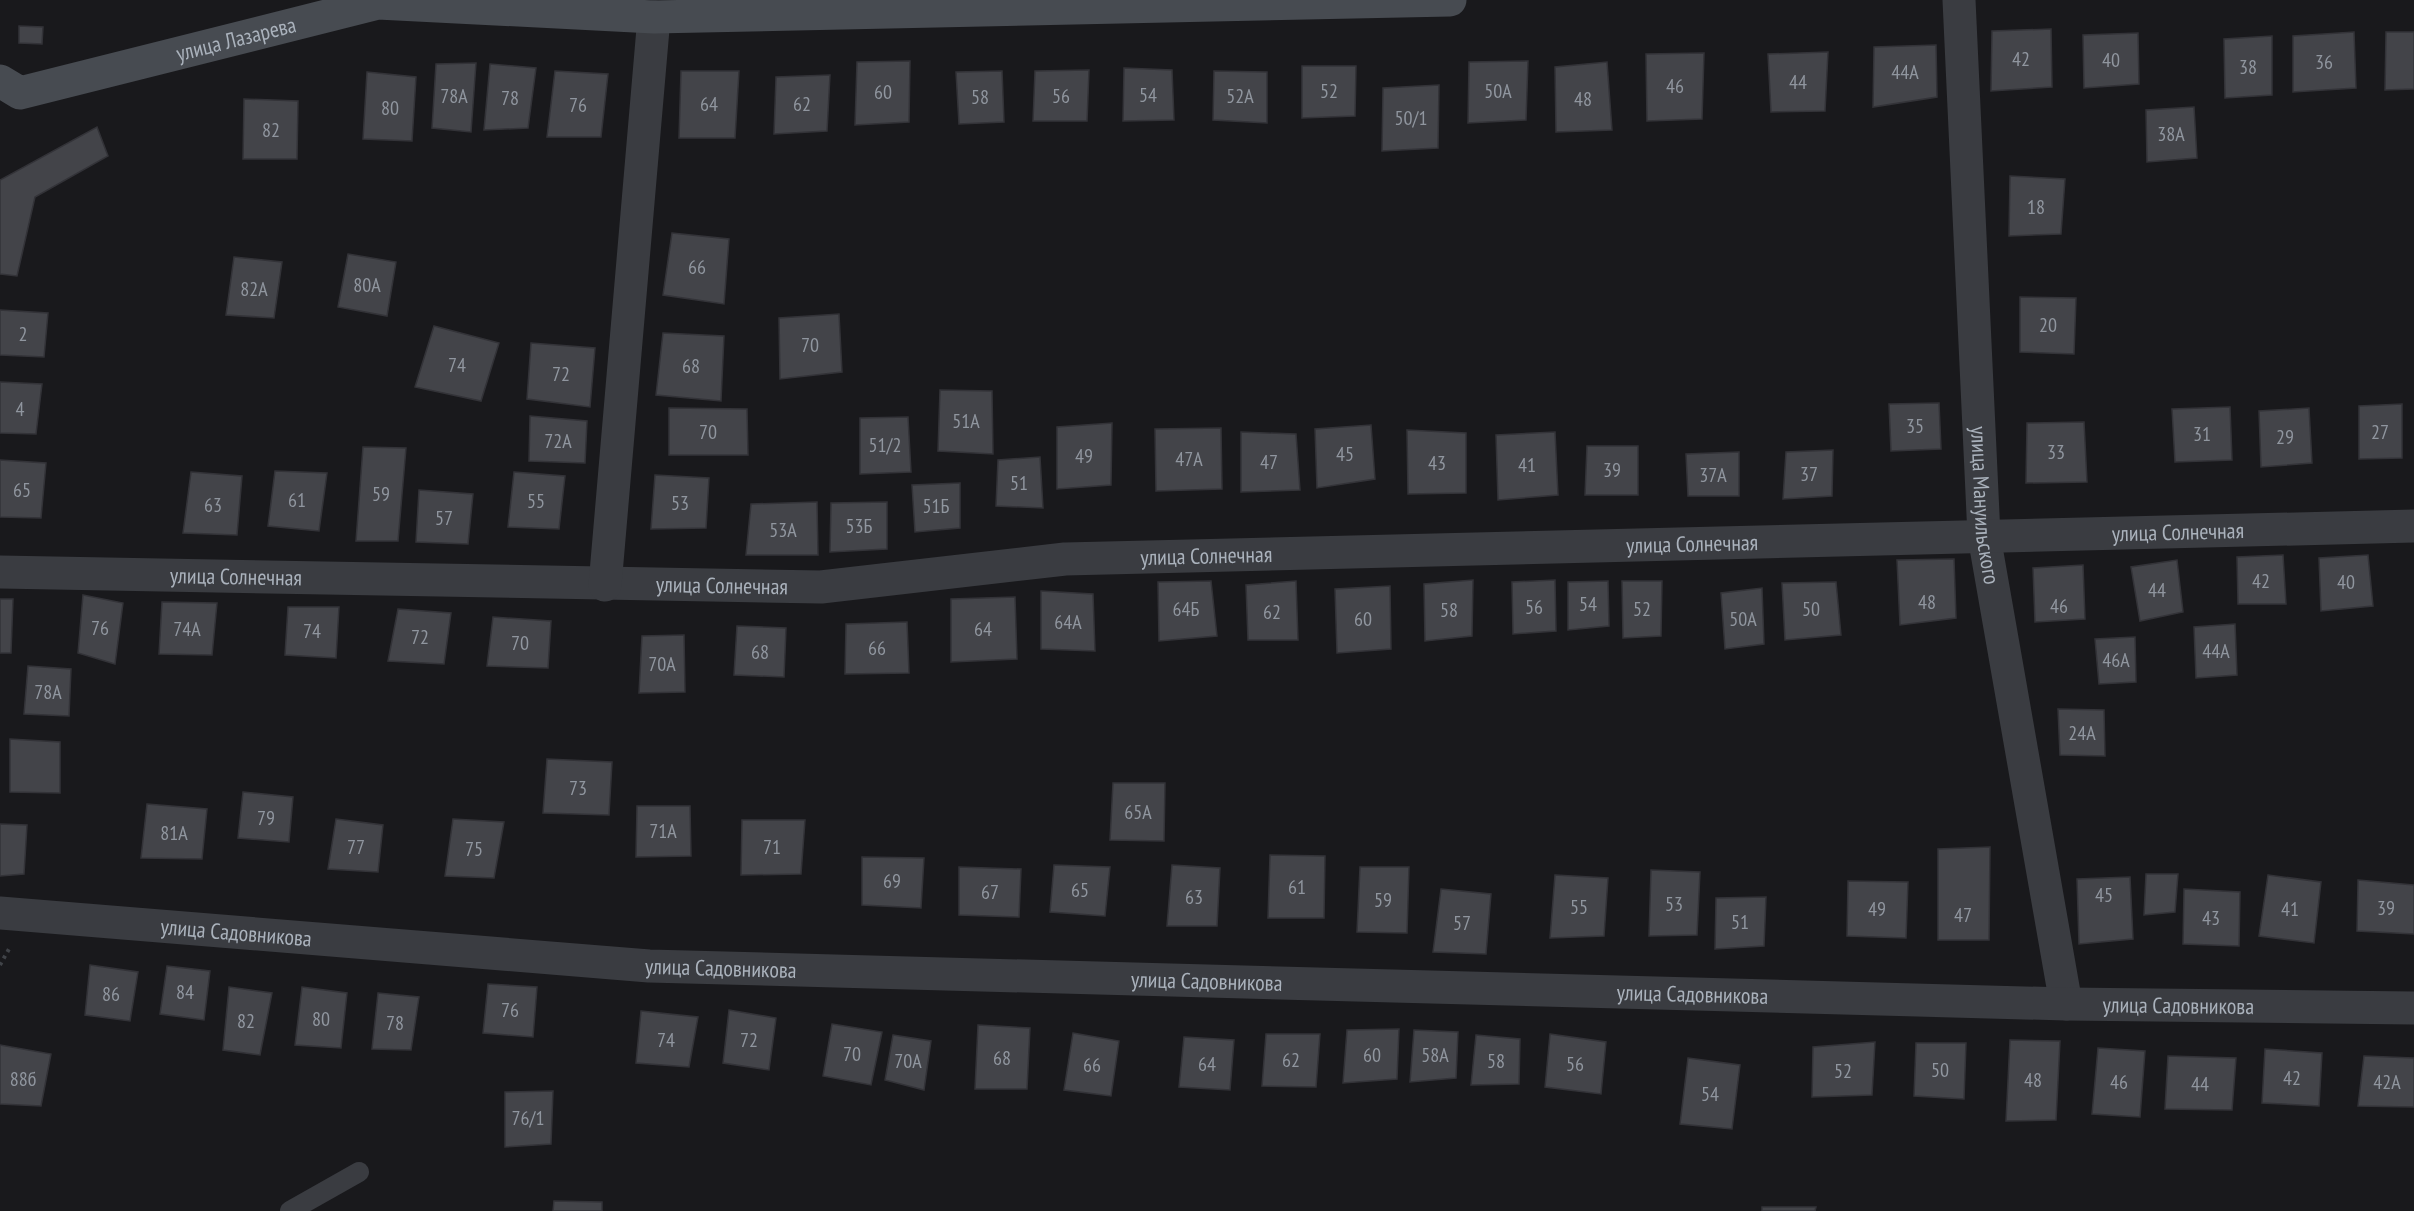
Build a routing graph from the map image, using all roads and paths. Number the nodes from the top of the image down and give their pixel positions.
1 (1450, 0) edge
2 (1959, 0) edge
3 (654, 17) junction
4 (7, 94) edge
5 (2414, 526) edge
6 (1984, 536) junction
7 (0, 572) edge
8 (605, 585) junction
9 (0, 913) edge
10 (2066, 1004) junction
11 (2414, 1008) edge
12 (359, 1172) dead end
13 (290, 1211) edge

1 - 3 street, улица Лазарева
2 - 6 street, улица Мануильского
3 - 4 street, улица Лазарева
3 - 8 street
5 - 6 street, улица Солнечная
6 - 8 street, улица Солнечная
6 - 10 street, улица Мануильского
7 - 8 street, улица Солнечная
9 - 10 street, улица Садовникова
10 - 11 street, улица Садовникова
12 - 13 lane

